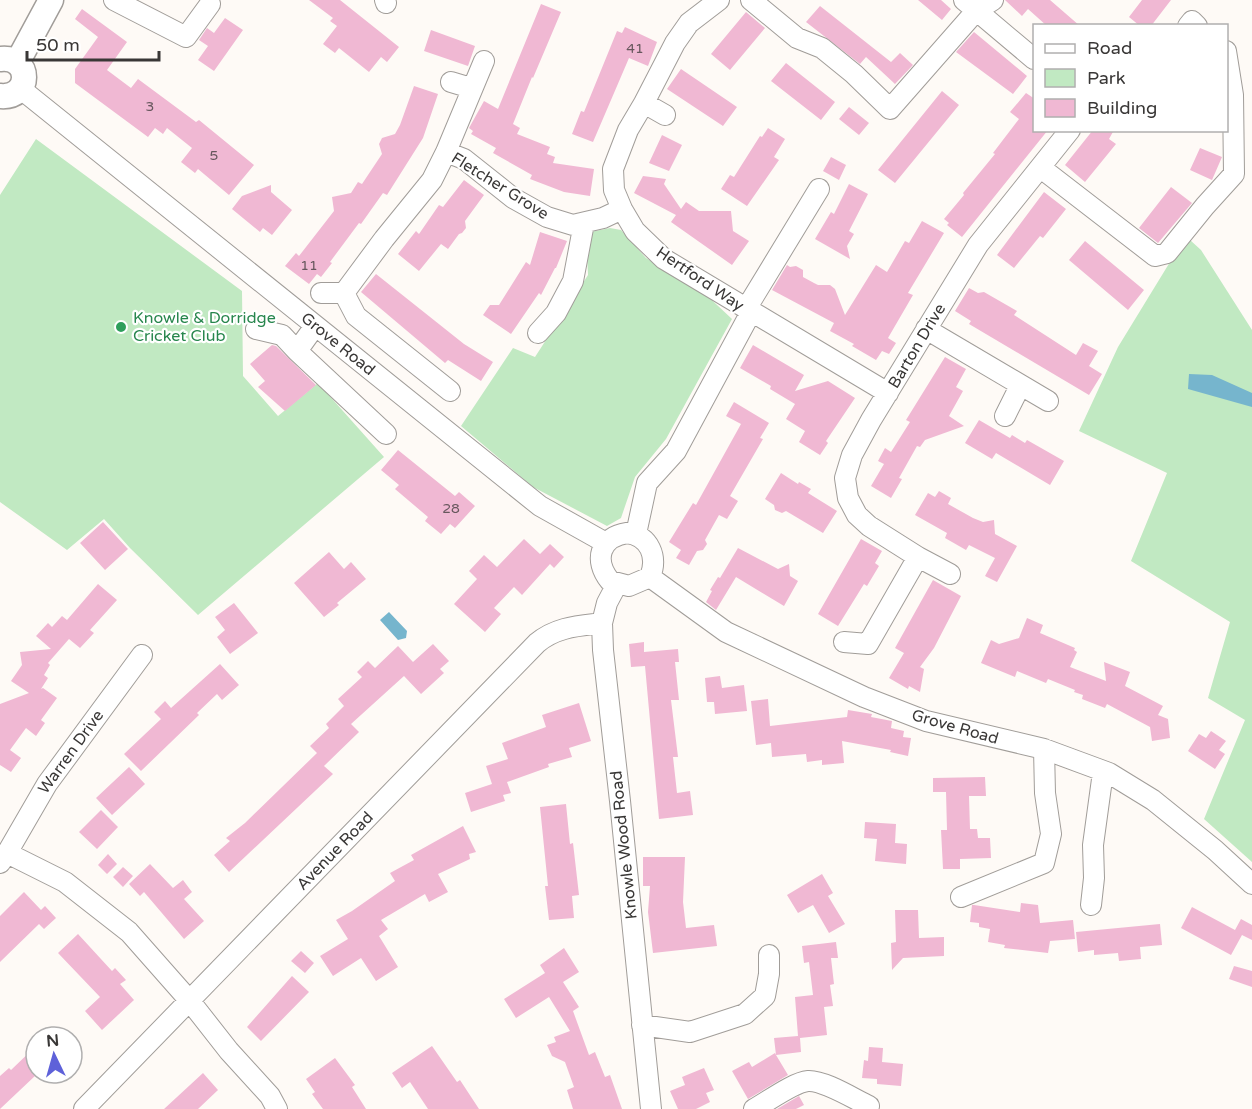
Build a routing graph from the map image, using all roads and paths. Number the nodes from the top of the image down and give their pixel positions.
1 (51, 0) edge
2 (114, 0) edge
3 (719, 0) edge
4 (751, 0) edge
5 (210, 4) dead end
6 (978, 4) edge
7 (1033, 57) edge
8 (1228, 59) edge
9 (8, 61) edge
10 (484, 61) dead end
11 (451, 82) dead end
12 (471, 88) junction
13 (10, 92) edge
14 (644, 104) junction
15 (665, 115) dead end
16 (1068, 132) edge
17 (446, 152) junction
18 (1041, 168) junction
19 (819, 189) dead end
20 (622, 209) junction
21 (584, 223) junction
22 (321, 292) dead end
23 (344, 293) junction
24 (748, 311) junction
25 (315, 326) junction
26 (256, 329) dead end
27 (926, 329) junction
28 (538, 333) dead end
29 (297, 351) junction
30 (1020, 386) junction
31 (450, 391) dead end
32 (888, 393) junction
33 (1048, 402) dead end
34 (1005, 416) dead end
35 (386, 434) dead end
36 (636, 534) junction
37 (606, 543) junction
38 (918, 556) junction
39 (950, 574) dead end
40 (650, 577) junction
41 (617, 584) junction
42 (602, 623) junction
43 (844, 642) dead end
44 (142, 655) dead end
45 (1044, 749) junction
46 (1103, 771) junction
47 (3, 858) edge
48 (1252, 884) edge
49 (961, 897) dead end
50 (1091, 905) dead end
51 (769, 955) dead end
52 (189, 1000) junction
53 (642, 1025) junction
54 (868, 1106) dead end
55 (84, 1109) edge
56 (277, 1109) edge
57 (651, 1109) edge
58 (754, 1109) edge

1 - 9 main road
2 - 5 street
3 - 14 street, Hertford Way
4 - 6 street
6 - 7 street
8 - 18 street
9 - 13 main road
10 - 12 street, Fletcher Grove
11 - 12 street
12 - 17 street, Fletcher Grove
13 - 25 street, Grove Road
14 - 15 street
14 - 20 street, Hertford Way
16 - 18 street, Barton Drive
17 - 21 street, Fletcher Grove
17 - 23 street, Fletcher Grove
18 - 27 street, Barton Drive
19 - 24 street
20 - 21 street, Fletcher Grove
20 - 24 street, Hertford Way
21 - 28 street
22 - 23 street
23 - 31 street
24 - 32 street, Hertford Way
24 - 36 street
25 - 29 street
25 - 37 street, Grove Road
26 - 29 street
27 - 30 street
27 - 32 street, Barton Drive
29 - 35 street
30 - 33 street
30 - 34 street
32 - 38 street, Barton Drive
36 - 37 street
36 - 40 street
37 - 41 street
38 - 39 street, Barton Drive
38 - 43 street
40 - 41 street
40 - 45 street, Grove Road
41 - 42 street, Knowle Wood Road
42 - 52 street, Avenue Road
42 - 53 street, Knowle Wood Road
44 - 47 street, Warren Drive
45 - 46 street, Grove Road
45 - 49 street
46 - 48 street, Grove Road
46 - 50 street
47 - 52 street, Warren Drive
51 - 53 street
52 - 55 street, Avenue Road
52 - 56 street, Warren Drive
53 - 57 street, Knowle Wood Road
54 - 58 street

